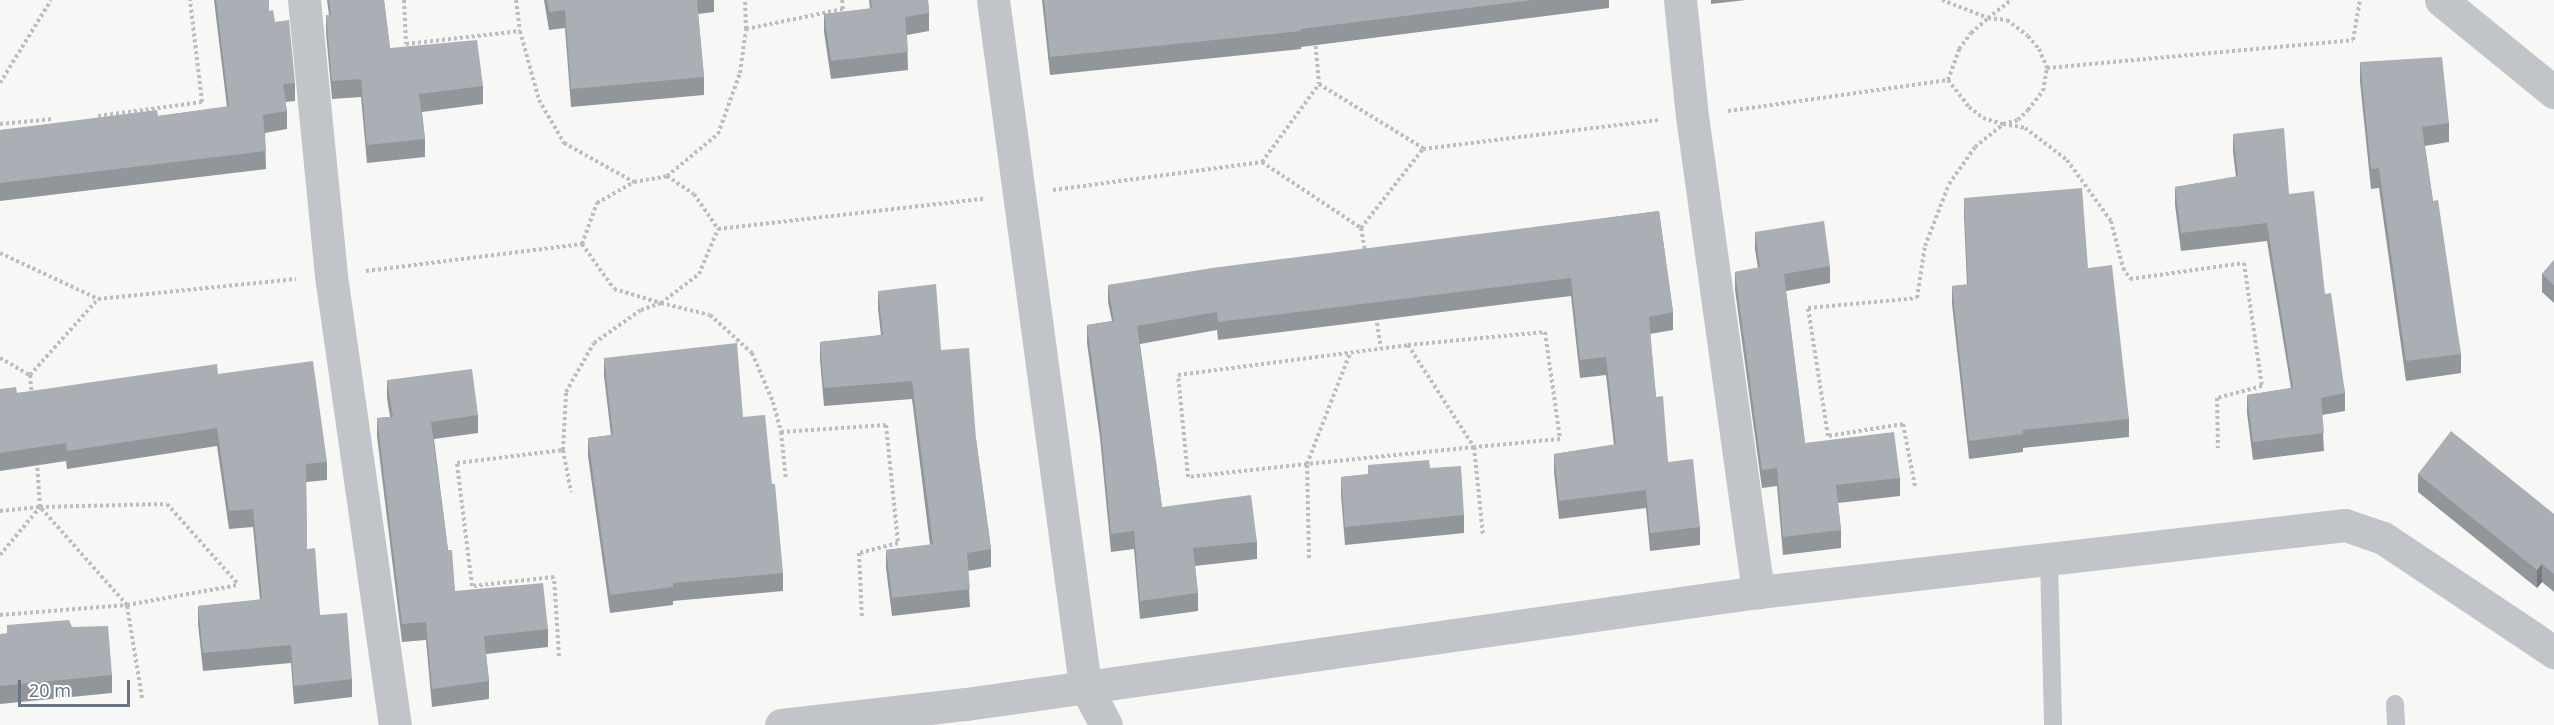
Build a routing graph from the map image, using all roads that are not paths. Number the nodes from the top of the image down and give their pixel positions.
1 (304, 0) edge
2 (993, 0) edge
3 (1680, 0) edge
4 (2441, 0) edge
5 (2554, 92) edge
6 (2049, 559) junction
7 (1758, 592) junction
8 (2554, 652) edge
9 (1085, 685) junction
10 (2395, 704) dead end
11 (968, 714) edge
12 (395, 725) edge
13 (781, 725) edge
14 (1106, 725) edge
15 (2053, 725) edge
16 (2396, 725) edge

1 - 12 street
2 - 9 street
3 - 7 street
4 - 5 street
6 - 7 street
6 - 8 street
6 - 15 lane
7 - 9 street
9 - 11 street
9 - 14 street
10 - 16 lane
11 - 13 street

